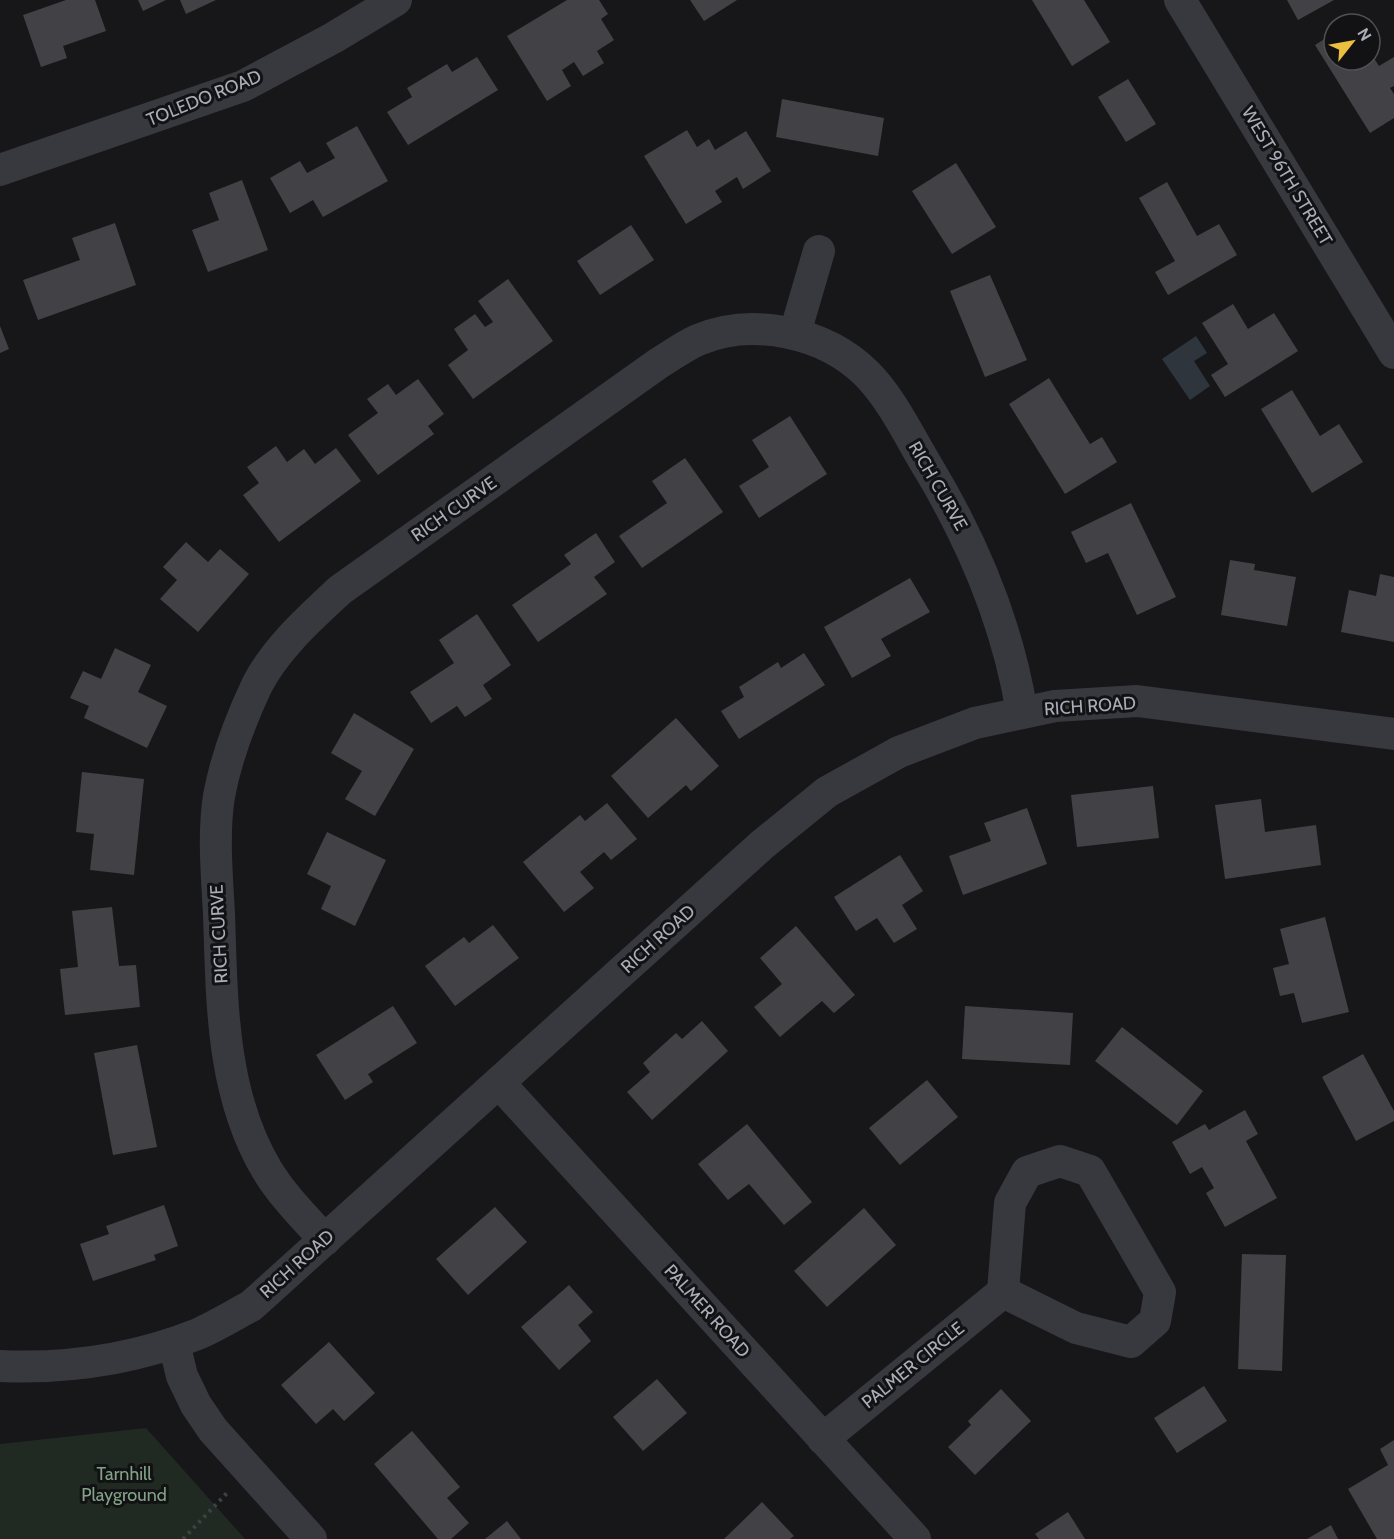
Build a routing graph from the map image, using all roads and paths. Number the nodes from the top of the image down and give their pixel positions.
1 (396, 0) edge
2 (1180, 0) edge
3 (0, 170) edge
4 (819, 251) dead end
5 (795, 333) junction
6 (1394, 353) edge
7 (1022, 713) junction
8 (1394, 734) edge
9 (500, 1084) junction
10 (325, 1240) junction
11 (1003, 1292) junction
12 (174, 1343) junction
13 (0, 1366) edge
14 (823, 1439) junction
15 (249, 1471) junction
16 (183, 1539) edge
17 (311, 1539) edge
18 (915, 1539) edge

1 - 3 street, TOLEDO ROAD
2 - 6 street, WEST 96TH STREET
4 - 5 street
5 - 7 street, RICH CURVE
5 - 10 street, RICH CURVE
7 - 8 street, RICH ROAD
7 - 9 street, RICH ROAD
9 - 10 street, RICH ROAD
9 - 14 street, PALMER ROAD
10 - 12 street, RICH ROAD
11 - 11 street
11 - 14 street, PALMER CIRCLE
12 - 13 street, RICH ROAD
12 - 15 street
14 - 18 street, PALMER ROAD
15 - 16 path
15 - 17 street

